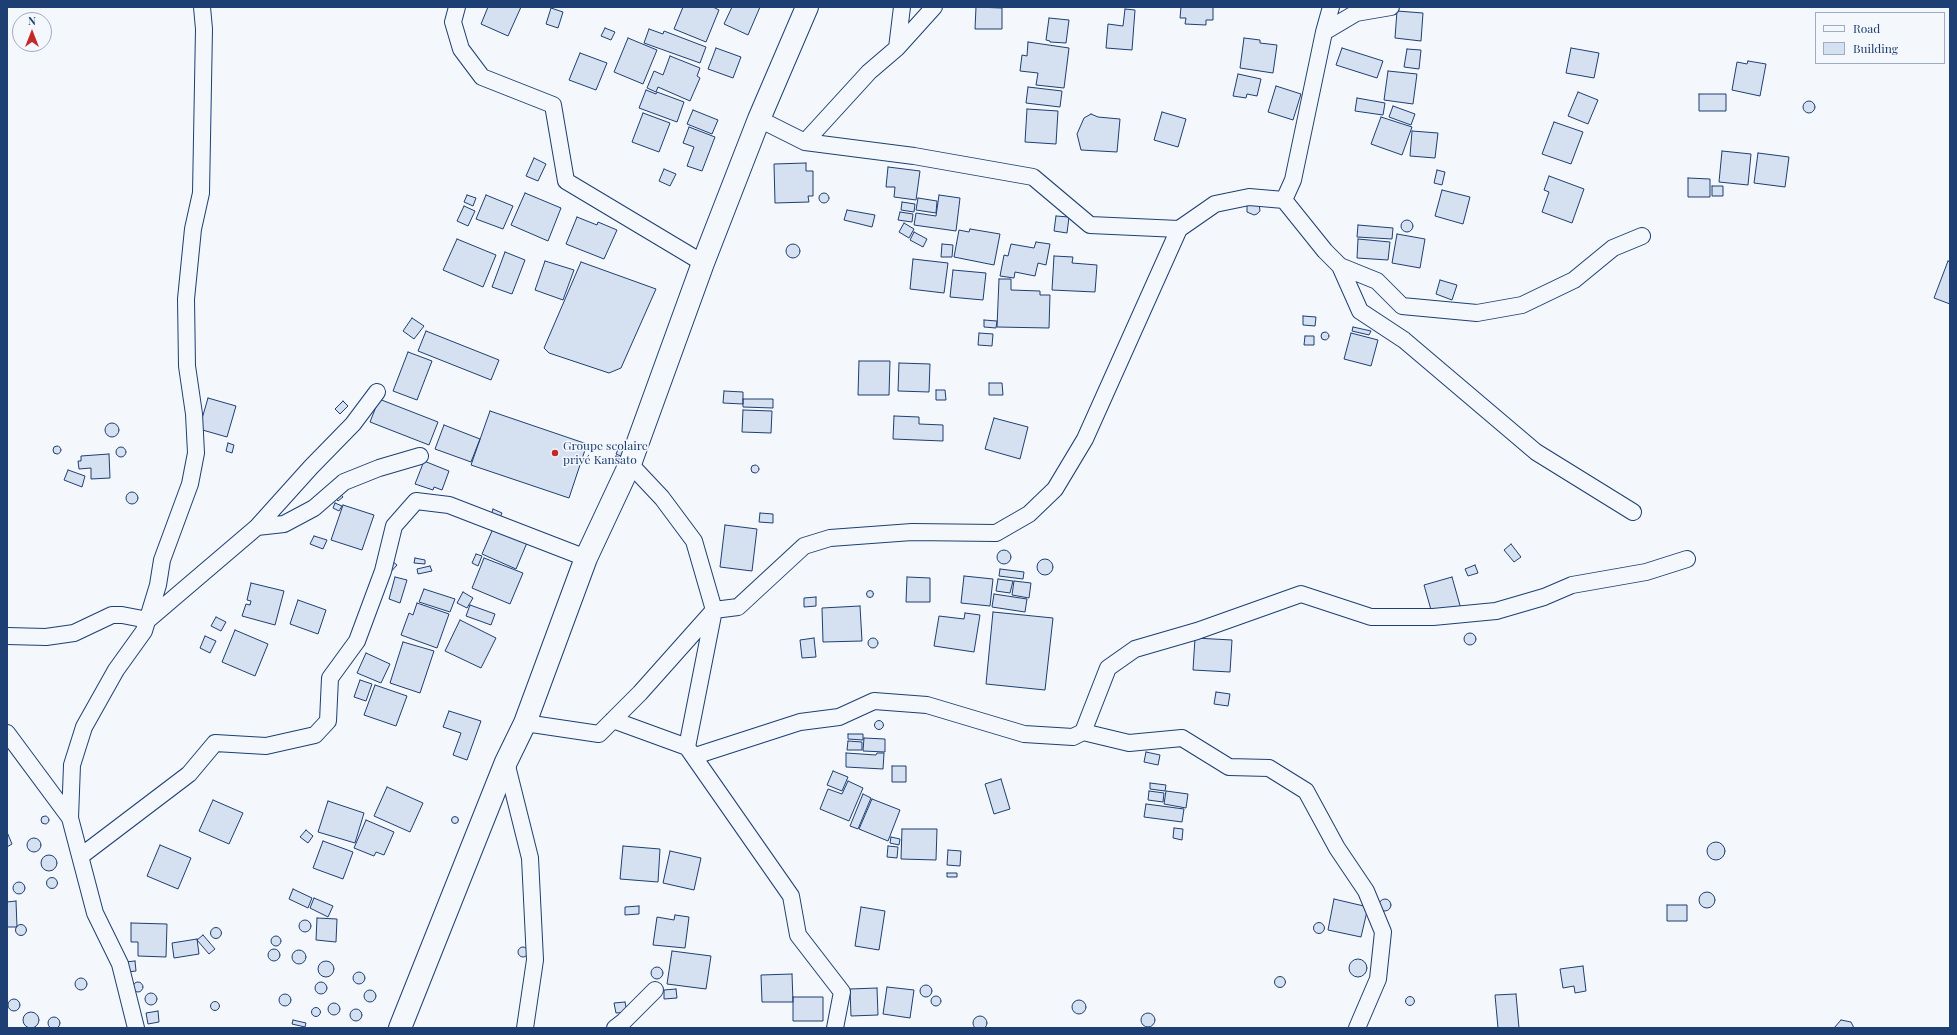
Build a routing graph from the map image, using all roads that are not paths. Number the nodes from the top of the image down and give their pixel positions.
1 (202, 7) edge
2 (457, 7) edge
3 (807, 7) edge
4 (902, 7) edge
5 (934, 7) edge
6 (1331, 7) edge
7 (1391, 7) edge
8 (1324, 32) junction
9 (897, 48) junction
10 (759, 119) junction
11 (805, 142) junction
12 (1284, 200) junction
13 (1179, 229) junction
14 (1642, 236) dead end
15 (702, 263) junction
16 (1340, 266) junction
17 (377, 392) dead end
18 (420, 456) dead end
19 (630, 464) junction
20 (1633, 512) dead end
21 (257, 527) junction
22 (586, 558) junction
23 (1687, 559) dead end
24 (714, 610) junction
25 (148, 620) junction
26 (7, 636) edge
27 (613, 720) junction
28 (524, 724) junction
29 (1083, 732) junction
30 (7, 733) edge
31 (691, 752) junction
32 (506, 762) junction
33 (70, 818) junction
34 (81, 856) junction
35 (655, 990) dead end
36 (136, 1028) edge
37 (400, 1028) edge
38 (525, 1028) edge
39 (614, 1028) edge
40 (835, 1028) edge
41 (1357, 1028) edge

1 - 25 street
2 - 15 street
3 - 10 main road
4 - 9 street
5 - 9 street
6 - 8 street
7 - 8 street
8 - 12 street
9 - 11 street
10 - 11 street
10 - 15 main road
11 - 13 street
12 - 13 street
12 - 16 street
13 - 24 street
14 - 16 street
15 - 19 main road
16 - 20 street
17 - 21 street
18 - 21 street
19 - 22 main road
19 - 24 street
21 - 25 street
22 - 28 main road
22 - 34 street
23 - 29 street
24 - 27 street
24 - 31 street
25 - 26 street
25 - 33 street
27 - 28 street
27 - 31 street
28 - 32 main road
29 - 31 street
29 - 41 street
30 - 33 street
31 - 40 street
32 - 37 main road
32 - 38 street
33 - 34 street
34 - 36 street
35 - 39 street

